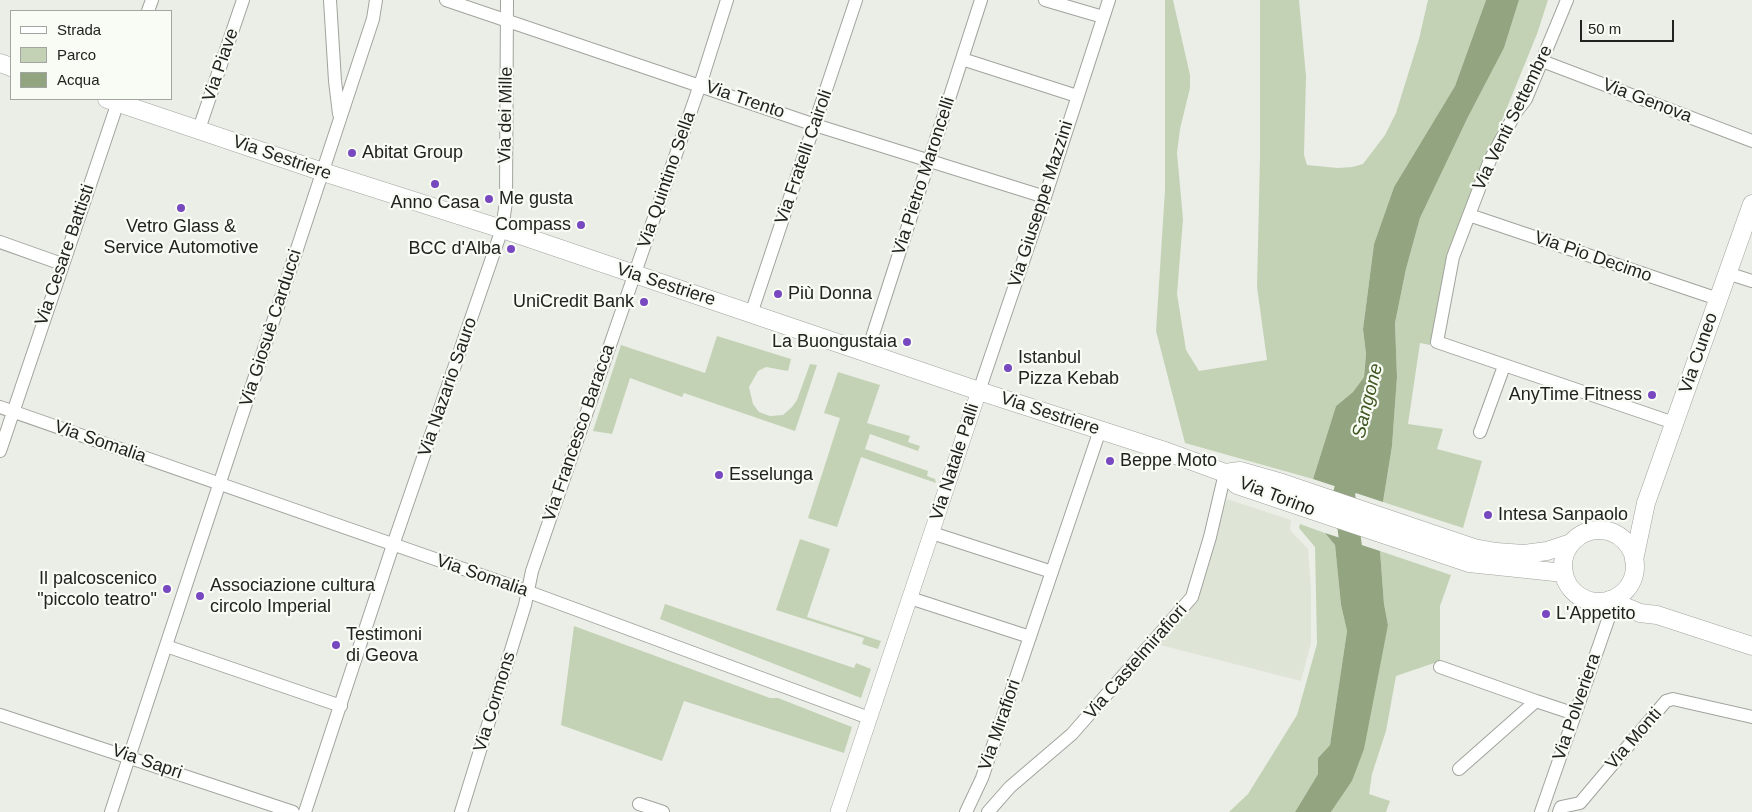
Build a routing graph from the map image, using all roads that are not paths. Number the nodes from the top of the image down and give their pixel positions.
1 (243, 0) edge
2 (330, 0) edge
3 (376, 0) edge
4 (446, 0) edge
5 (507, 0) edge
6 (727, 0) edge
7 (856, 0) edge
8 (981, 0) edge
9 (1045, 0) edge
10 (1109, 0) edge
11 (1567, 0) edge
12 (1103, 18) junction
13 (507, 21) junction
14 (962, 59) junction
15 (1542, 61) junction
16 (700, 85) junction
17 (1077, 96) junction
18 (115, 100) edge
19 (340, 118) junction
20 (815, 125) junction
21 (199, 130) junction
22 (1752, 141) edge
23 (929, 161) junction
24 (323, 172) junction
25 (1045, 197) junction
26 (1752, 204) edge
27 (1469, 215) junction
28 (502, 229) junction
29 (0, 242) edge
30 (62, 264) junction
31 (1727, 273) junction
32 (633, 274) junction
33 (1752, 281) edge
34 (1718, 299) junction
35 (751, 314) junction
36 (867, 353) junction
37 (1504, 366) junction
38 (979, 391) junction
39 (0, 407) edge
40 (13, 412) junction
41 (1674, 423) junction
42 (1100, 430) junction
43 (1480, 432) dead end
44 (0, 451) edge
45 (1225, 473) junction
46 (220, 485) junction
47 (1646, 502) junction
48 (932, 533) junction
49 (1616, 534) junction
50 (1572, 543) junction
51 (393, 545) junction
52 (1447, 547) junction
53 (1634, 560) junction
54 (1052, 572) junction
55 (1564, 573) junction
56 (527, 592) junction
57 (1616, 597) junction
58 (910, 598) junction
59 (1030, 637) junction
60 (166, 646) junction
61 (1752, 646) edge
62 (1440, 667) dead end
63 (1536, 701) junction
64 (341, 706) junction
65 (1575, 714) junction
66 (0, 715) edge
67 (1752, 717) edge
68 (869, 718) junction
69 (129, 756) junction
70 (1459, 769) dead end
71 (639, 804) dead end
72 (111, 812) edge
73 (293, 812) edge
74 (305, 812) edge
75 (461, 812) edge
76 (663, 812) edge
77 (838, 812) edge
78 (966, 812) edge
79 (988, 812) edge
80 (1541, 812) edge
81 (1558, 812) edge

1 - 21 street, Via Piave
2 - 19 street
3 - 19 street, Via Giosuè Carducci
4 - 13 street, Via Trento
5 - 13 street, Via dei Mille
6 - 16 street, Via Quintino Sella
7 - 20 street, Via Fratelli Cairoli
8 - 14 street, Via Pietro Maroncelli
9 - 12 street
10 - 12 street, Via Giuseppe Mazzini
11 - 15 street, Via Venti Settembre
12 - 17 street, Via Giuseppe Mazzini
13 - 16 street, Via Trento
13 - 28 street, Via dei Mille
14 - 17 street
14 - 23 street, Via Pietro Maroncelli
15 - 22 street, Via Genova
15 - 27 street, Via Venti Settembre
16 - 20 street, Via Trento
16 - 32 street, Via Quintino Sella
17 - 25 street, Via Giuseppe Mazzini
18 - 21 main road, Via Sestriere
18 - 30 street, Via Cesare Battisti
19 - 24 street, Via Giosuè Carducci
20 - 23 street, Via Trento
20 - 35 street, Via Fratelli Cairoli
21 - 24 main road, Via Sestriere
23 - 25 street, Via Trento
23 - 36 street, Via Pietro Maroncelli
24 - 28 main road, Via Sestriere
24 - 46 street, Via Giosuè Carducci
25 - 38 street, Via Giuseppe Mazzini
26 - 31 main road, Via Cuneo
27 - 34 street, Via Pio Decimo
27 - 37 street, Via Venti Settembre
28 - 32 main road, Via Sestriere
28 - 51 street, Via Nazario Sauro
29 - 30 street
30 - 40 street, Via Cesare Battisti
31 - 33 street
31 - 34 main road, Via Cuneo
32 - 35 main road, Via Sestriere
32 - 56 street, Via Francesco Baracca
34 - 41 main road, Via Cuneo
35 - 36 main road, Via Sestriere
36 - 38 main road, Via Sestriere
37 - 41 street, Via Venti Settembre
37 - 43 street
38 - 42 main road, Via Sestriere
38 - 48 street, Via Natale Palli
39 - 40 street, Via Somalia
40 - 44 street, Via Cesare Battisti
40 - 46 street, Via Somalia
41 - 47 main road, Via Cuneo
42 - 45 main road, Via Sestriere
42 - 54 street
45 - 52 main road, Via Torino
45 - 79 street, Via Castelmirafiori
46 - 51 street, Via Somalia
46 - 60 street, Via Giosuè Carducci
47 - 49 main road
47 - 53 main road
48 - 54 street
48 - 58 street, Via Natale Palli
49 - 50 main road
49 - 53 main road
50 - 52 main road, Via Torino
50 - 55 main road
51 - 56 street, Via Somalia
51 - 64 street, Via Nazario Sauro
52 - 55 main road, Via Torino
53 - 57 main road
54 - 59 street, Via Mirafiori
55 - 57 main road
56 - 68 street, Via Somalia
56 - 75 street, Via Cormons
57 - 61 main road
57 - 65 street, Via Polveriera
58 - 59 street
58 - 68 street
59 - 78 street, Via Mirafiori
60 - 64 street
60 - 69 street, Via Giosuè Carducci
62 - 63 street
63 - 65 street
63 - 70 street
64 - 74 street, Via Nazario Sauro
65 - 80 street, Via Polveriera
66 - 69 street, Via Sapri
67 - 81 street, Via Monti
68 - 77 street
69 - 72 street, Via Giosuè Carducci
69 - 73 street, Via Sapri
71 - 76 street

